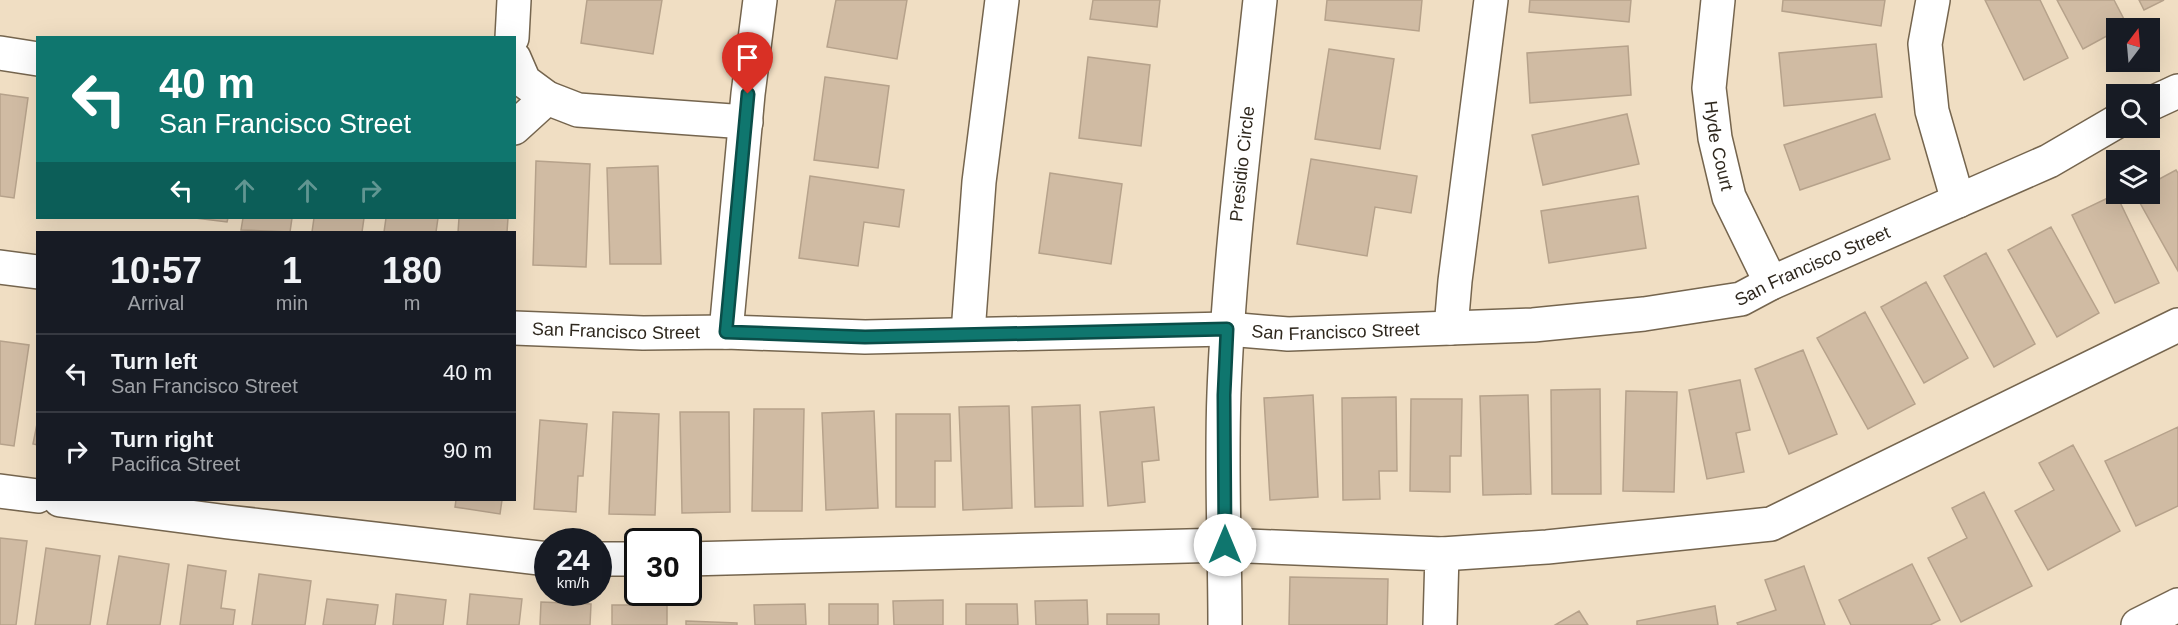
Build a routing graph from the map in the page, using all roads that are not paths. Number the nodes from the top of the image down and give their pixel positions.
1 (514, 0) edge
2 (760, 0) edge
3 (1002, 0) edge
4 (1260, 0) edge
5 (1491, 0) edge
6 (1718, 0) edge
7 (1933, 0) edge
8 (512, 36) edge
9 (0, 53) edge
10 (36, 59) edge
11 (516, 63) edge
12 (2178, 91) edge
13 (548, 98) junction
14 (2160, 99) edge
15 (746, 122) junction
16 (516, 126) edge
17 (2106, 128) edge
18 (1958, 201) junction
19 (0, 267) edge
20 (36, 272) edge
21 (1772, 283) junction
22 (2178, 326) edge
23 (516, 328) edge
24 (1451, 328) junction
25 (1227, 329) junction
26 (726, 332) junction
27 (968, 333) junction
28 (0, 491) edge
29 (36, 496) edge
30 (68, 501) edge
31 (1225, 545) junction
32 (1442, 554) junction
33 (534, 557) edge
34 (702, 559) edge
35 (2178, 605) edge
36 (1225, 625) edge
37 (1440, 625) edge
38 (2138, 625) edge

1 - 8 street
2 - 15 street
3 - 27 street
4 - 25 street, Presidio Circle
5 - 24 street
6 - 21 street, Hyde Court
7 - 18 street
9 - 10 street
11 - 13 street
12 - 14 street
13 - 15 street
13 - 16 street
15 - 26 street
17 - 18 street, San Francisco Street
18 - 21 street, San Francisco Street
19 - 20 street
21 - 24 street, San Francisco Street
22 - 32 street
23 - 26 street, San Francisco Street
24 - 25 street, San Francisco Street
25 - 27 street, San Francisco Street
25 - 31 street, Presidio Circle
26 - 27 street, San Francisco Street
28 - 29 street
30 - 33 street
31 - 32 street
31 - 34 street
31 - 36 street, Presidio Circle
32 - 37 street
35 - 38 street

